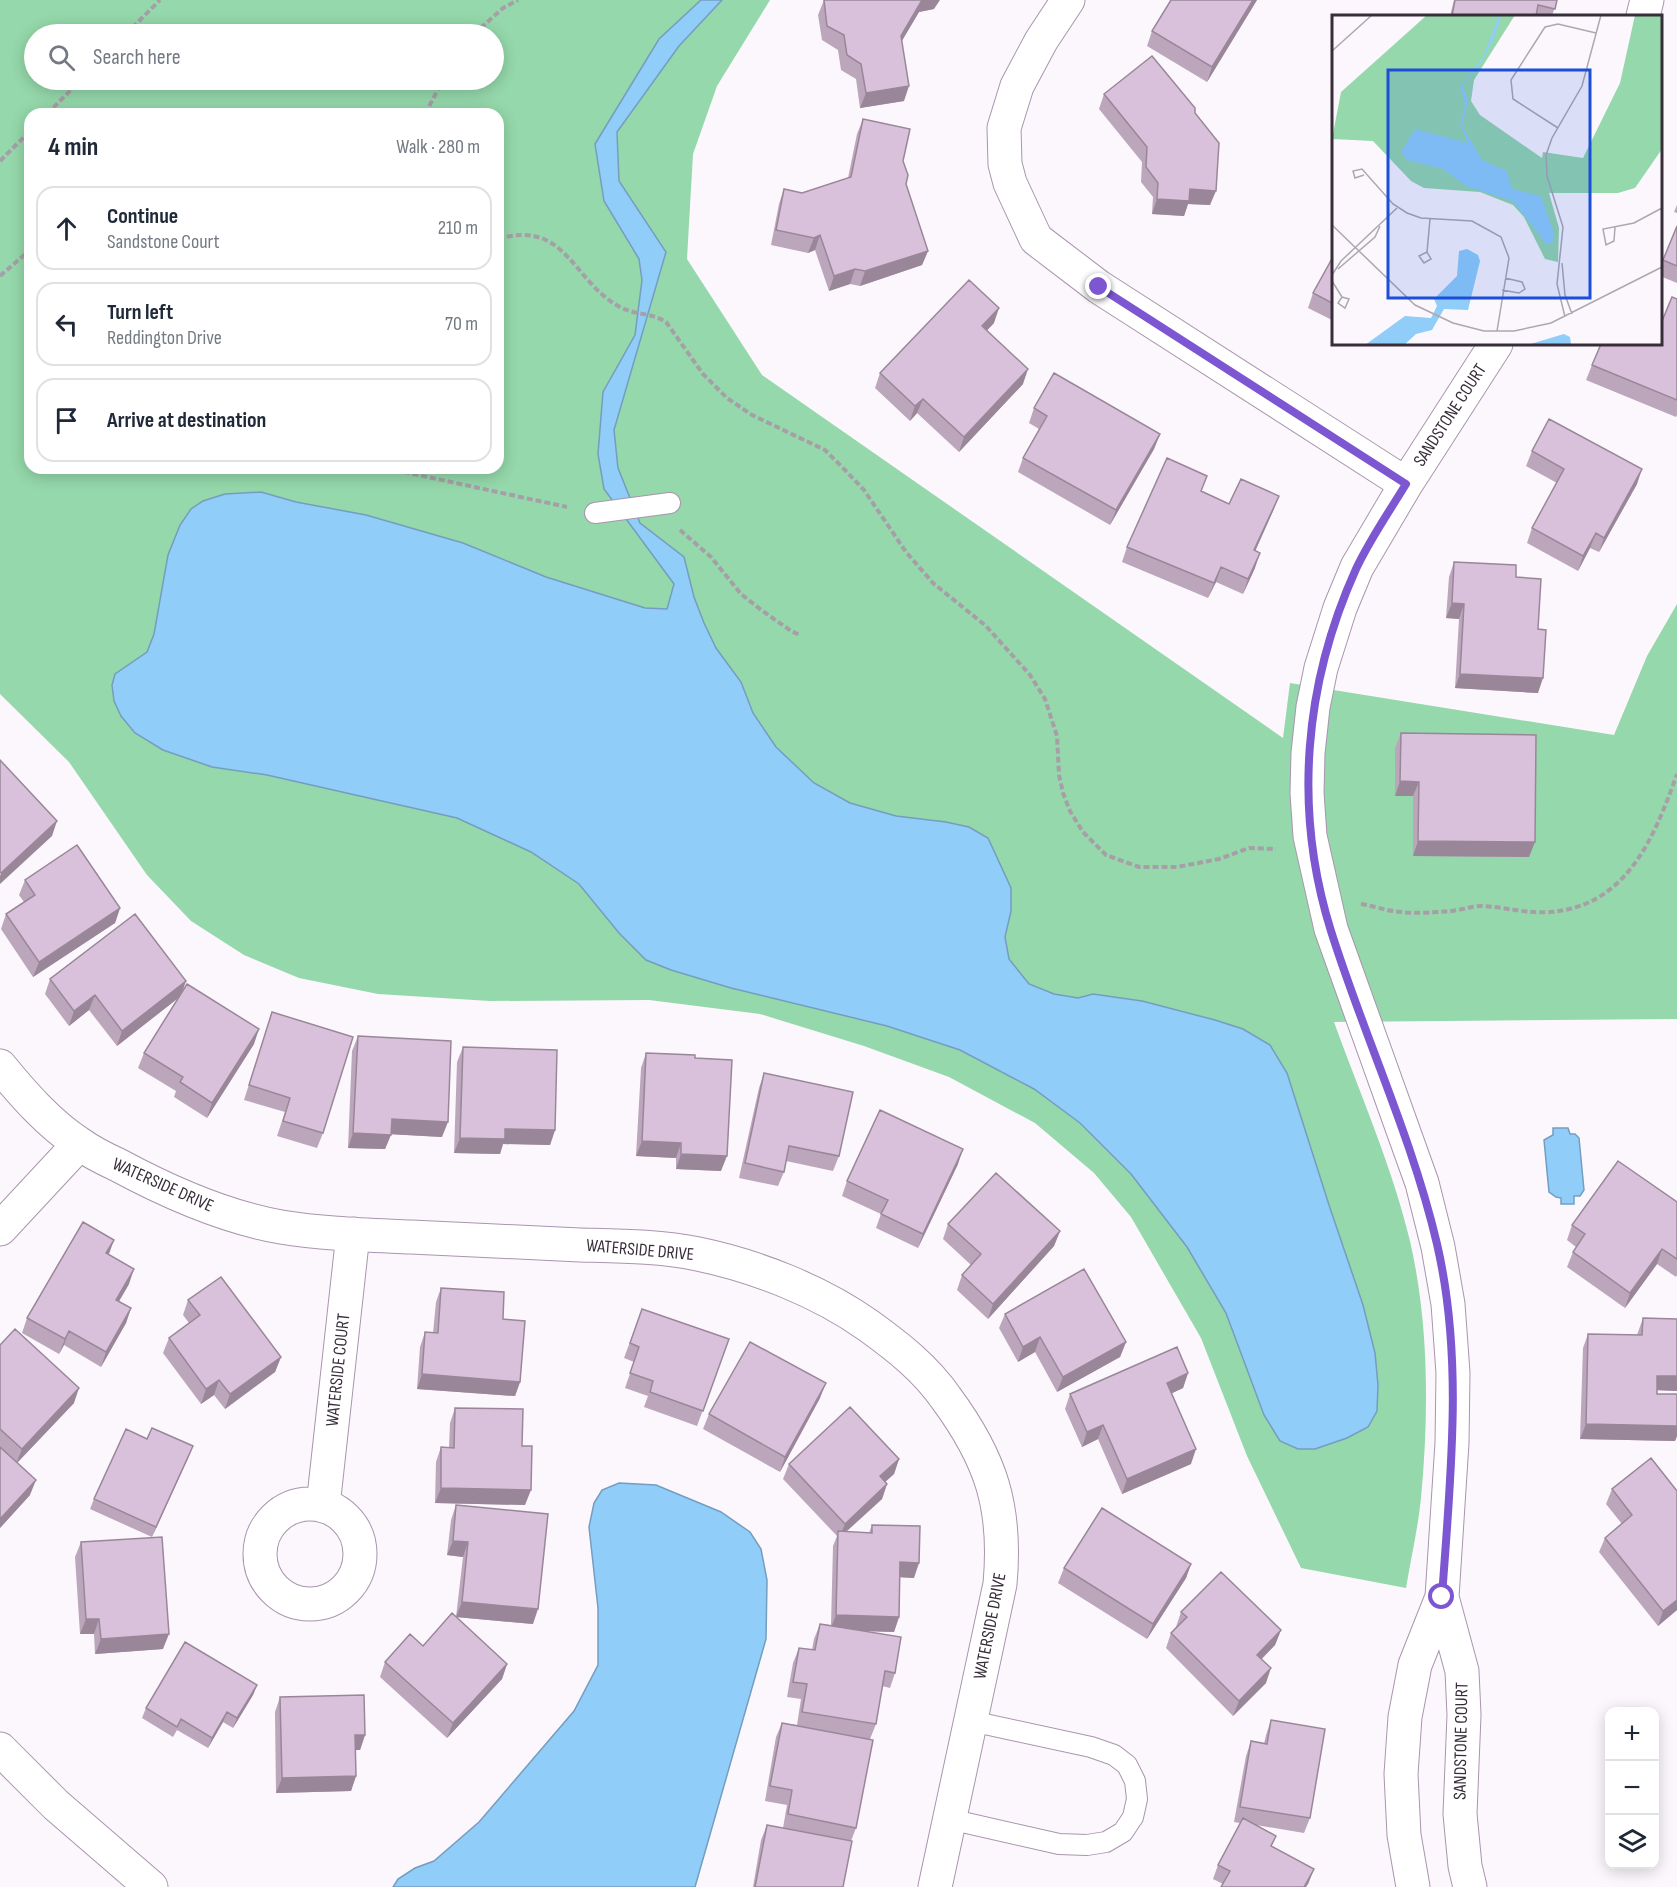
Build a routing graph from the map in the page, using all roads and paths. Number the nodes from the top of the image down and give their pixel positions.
1 (160, 0) edge
2 (518, 0) edge
3 (1068, 0) edge
4 (1647, 0) edge
5 (1643, 15) edge
6 (136, 24) edge
7 (485, 24) edge
8 (71, 90) edge
9 (438, 90) edge
10 (53, 108) edge
11 (428, 108) edge
12 (24, 137) edge
13 (0, 161) edge
14 (504, 237) edge
15 (24, 255) edge
16 (0, 276) edge
17 (1495, 345) edge
18 (414, 474) edge
19 (1406, 484) junction
20 (657, 504) joint
21 (596, 513) joint
22 (800, 635) dead end
23 (1677, 774) edge
24 (1281, 849) dead end
25 (1320, 884) junction
26 (0, 1066) edge
27 (79, 1144) junction
28 (0, 1229) edge
29 (353, 1234) junction
30 (323, 1506) dead end
31 (1442, 1597) junction
32 (971, 1721) junction
33 (0, 1749) edge
34 (950, 1819) junction
35 (151, 1887) edge
36 (936, 1887) edge
37 (1413, 1887) edge
38 (1470, 1887) edge

1 - 6 path
2 - 7 path
3 - 19 street
4 - 5 street
8 - 10 path
9 - 11 path
12 - 13 path
14 - 24 path
15 - 16 path
17 - 19 street, SANDSTONE COURT
18 - 21 path
19 - 25 street, SANDSTONE COURT
20 - 21 lane
20 - 22 path
23 - 25 path
25 - 31 street, SANDSTONE COURT
26 - 27 street, WATERSIDE DRIVE
27 - 28 street
27 - 29 street, WATERSIDE DRIVE
29 - 30 street, WATERSIDE COURT
29 - 32 street, WATERSIDE DRIVE
31 - 37 street, SANDSTONE COURT
31 - 38 street, SANDSTONE COURT
32 - 34 street, WATERSIDE DRIVE
32 - 34 lane
33 - 35 street
34 - 36 street, WATERSIDE DRIVE

